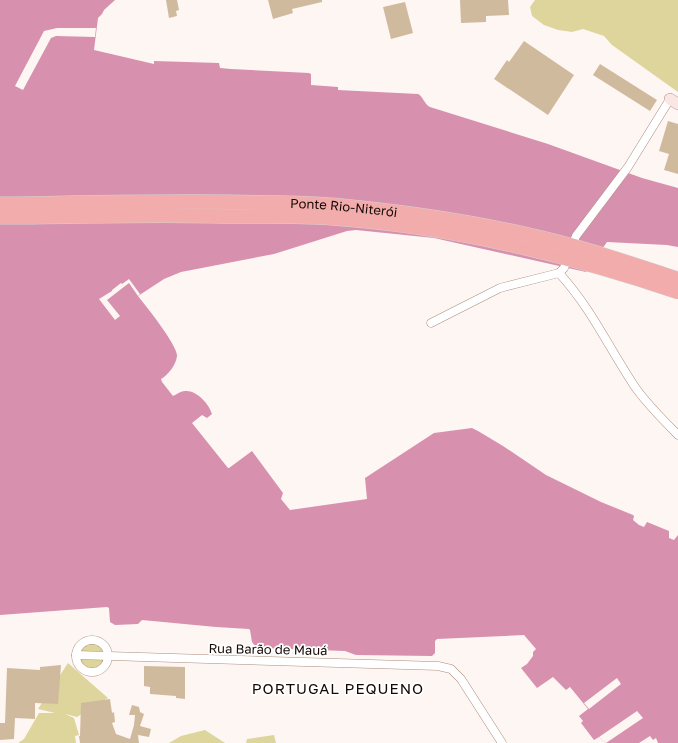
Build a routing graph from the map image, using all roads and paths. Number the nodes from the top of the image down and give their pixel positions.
1 (674, 102) edge
2 (0, 204) edge
3 (0, 217) edge
4 (562, 271) junction
5 (678, 279) edge
6 (678, 292) edge
7 (431, 323) dead end
8 (678, 435) edge
9 (76, 655) junction
10 (108, 656) junction
11 (502, 743) edge

1 - 4 street, bridge
2 - 5 highway, Ponte Rio-Niterói, bridge
3 - 6 highway, Ponte Rio-Niterói, bridge
4 - 7 street
4 - 8 street
9 - 10 street, Rua Barão de Mauá
9 - 10 street
9 - 10 street
10 - 11 street, Rua Barão de Mauá

